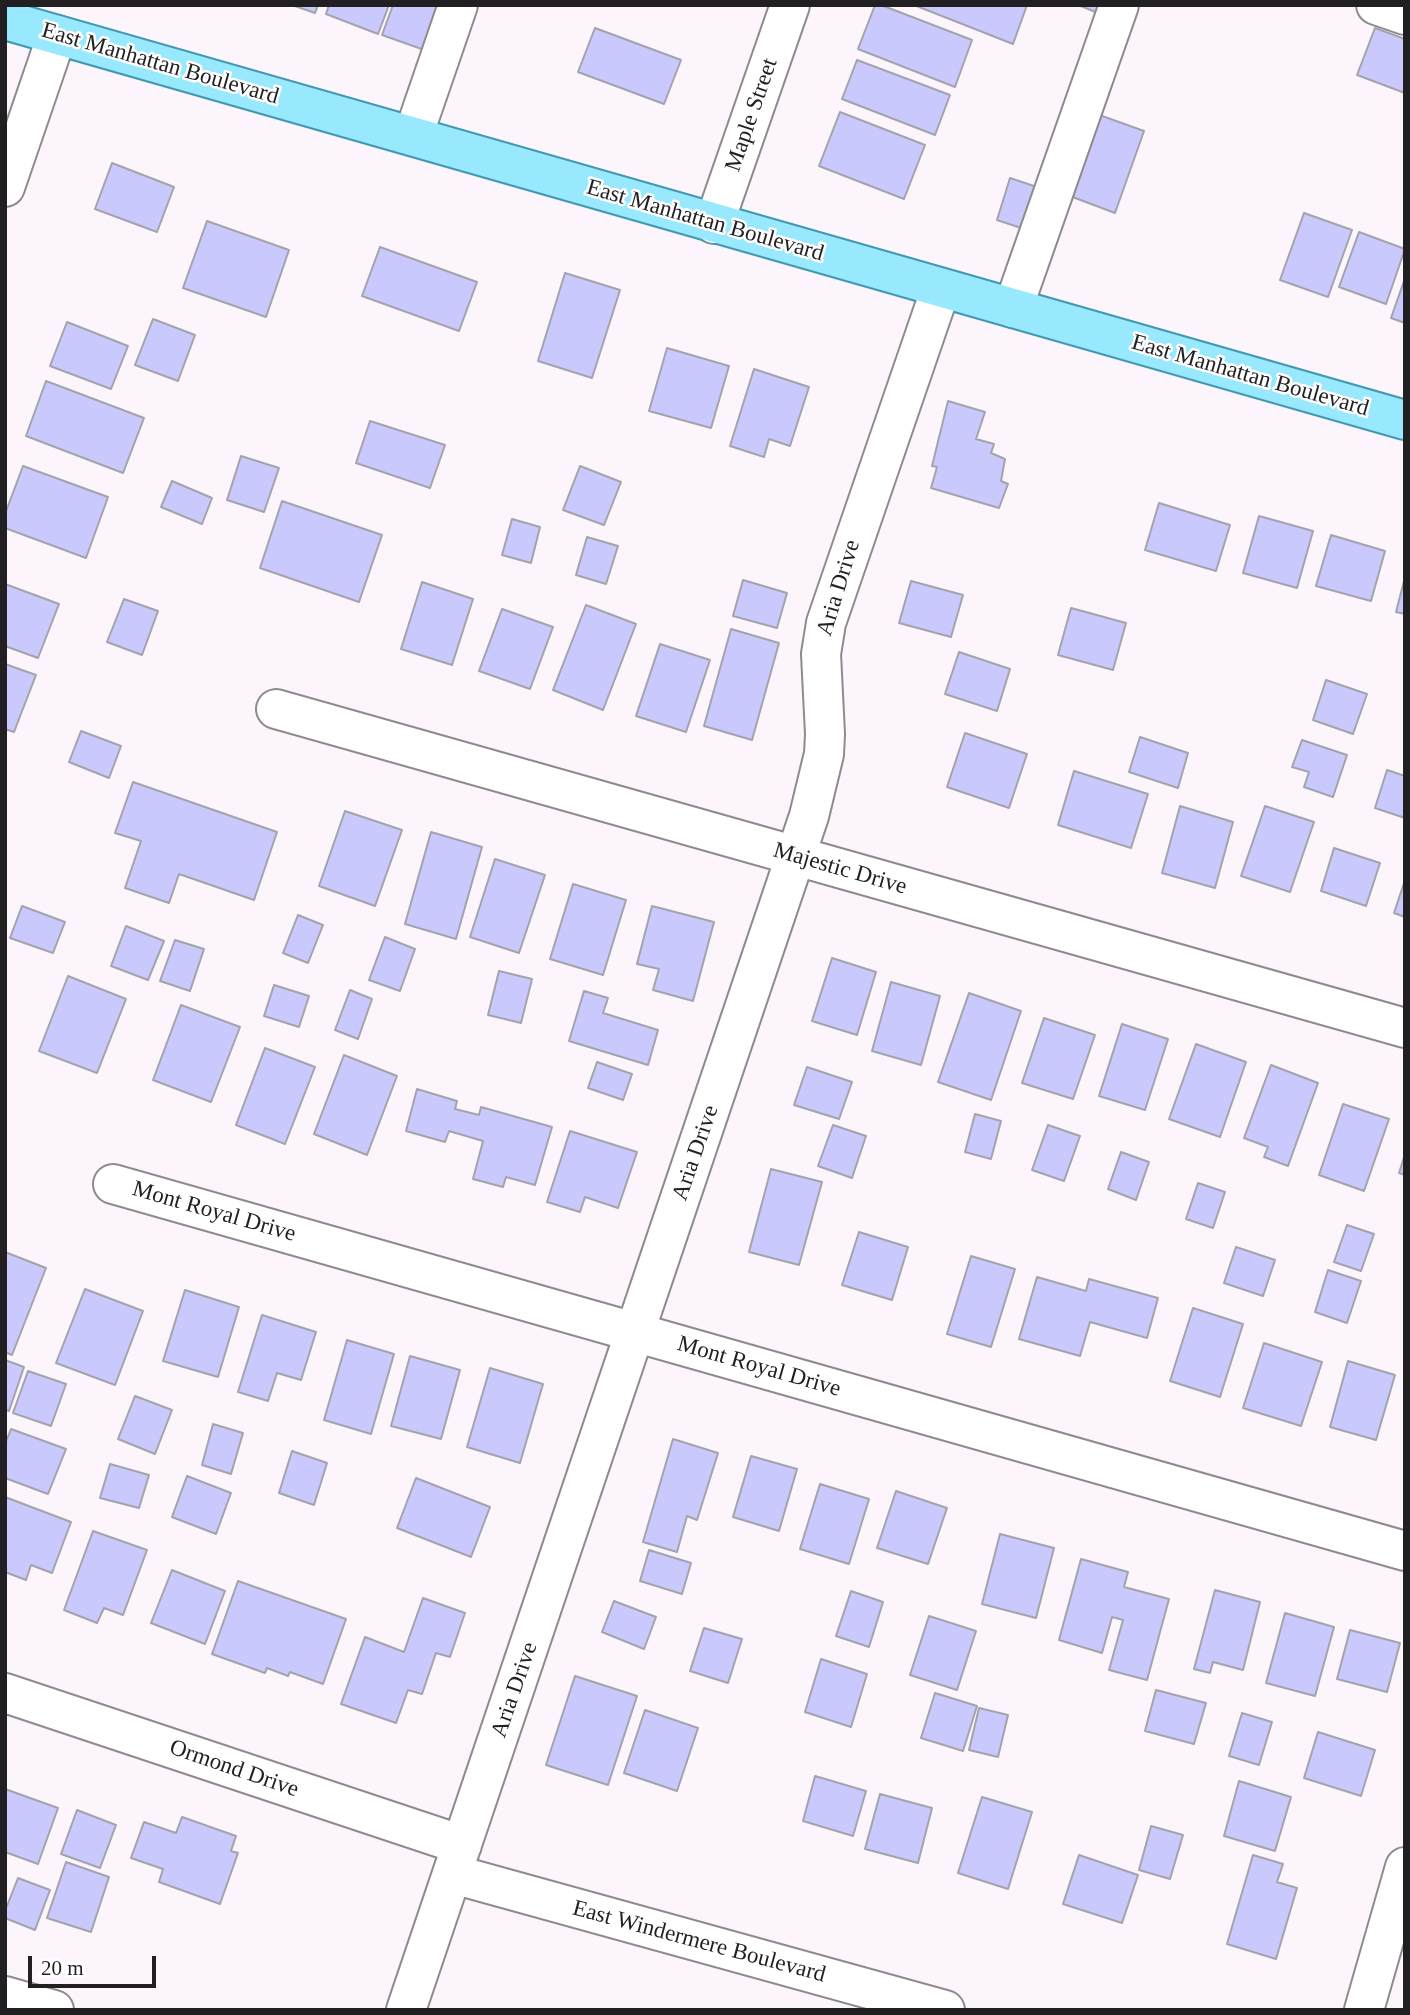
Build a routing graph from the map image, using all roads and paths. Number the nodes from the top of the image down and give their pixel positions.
1 (458, 5) edge
2 (790, 5) edge
3 (1118, 5) edge
4 (1376, 5) edge
5 (1405, 15) edge
6 (5, 20) edge
7 (57, 35) junction
8 (413, 136) junction
9 (5, 187) edge
10 (714, 224) junction
11 (941, 288) junction
12 (1013, 308) junction
13 (1405, 420) edge
14 (276, 709) dead end
15 (796, 857) junction
16 (1405, 1028) edge
17 (113, 1184) dead end
18 (635, 1332) junction
19 (1405, 1551) edge
20 (5, 1693) edge
21 (457, 1859) junction
22 (1405, 1867) edge
23 (5, 1996) edge
24 (54, 2010) edge
25 (406, 2010) edge
26 (945, 2010) edge
27 (1364, 2010) edge

1 - 8 street
2 - 10 street, Maple Street
3 - 12 street
4 - 5 street
6 - 7 main road, East Manhattan Boulevard
7 - 8 main road, East Manhattan Boulevard
7 - 9 street
8 - 10 main road, East Manhattan Boulevard
10 - 11 main road, East Manhattan Boulevard
11 - 12 main road, East Manhattan Boulevard
11 - 15 street, Aria Drive
12 - 13 main road, East Manhattan Boulevard
14 - 15 street, Majestic Drive
15 - 16 street, Majestic Drive
15 - 18 street, Aria Drive
17 - 18 street, Mont Royal Drive
18 - 19 street, Mont Royal Drive
18 - 21 street, Aria Drive
20 - 21 street, Ormond Drive
21 - 25 street, Aria Drive
21 - 26 street, East Windermere Boulevard
22 - 27 street
23 - 24 street

